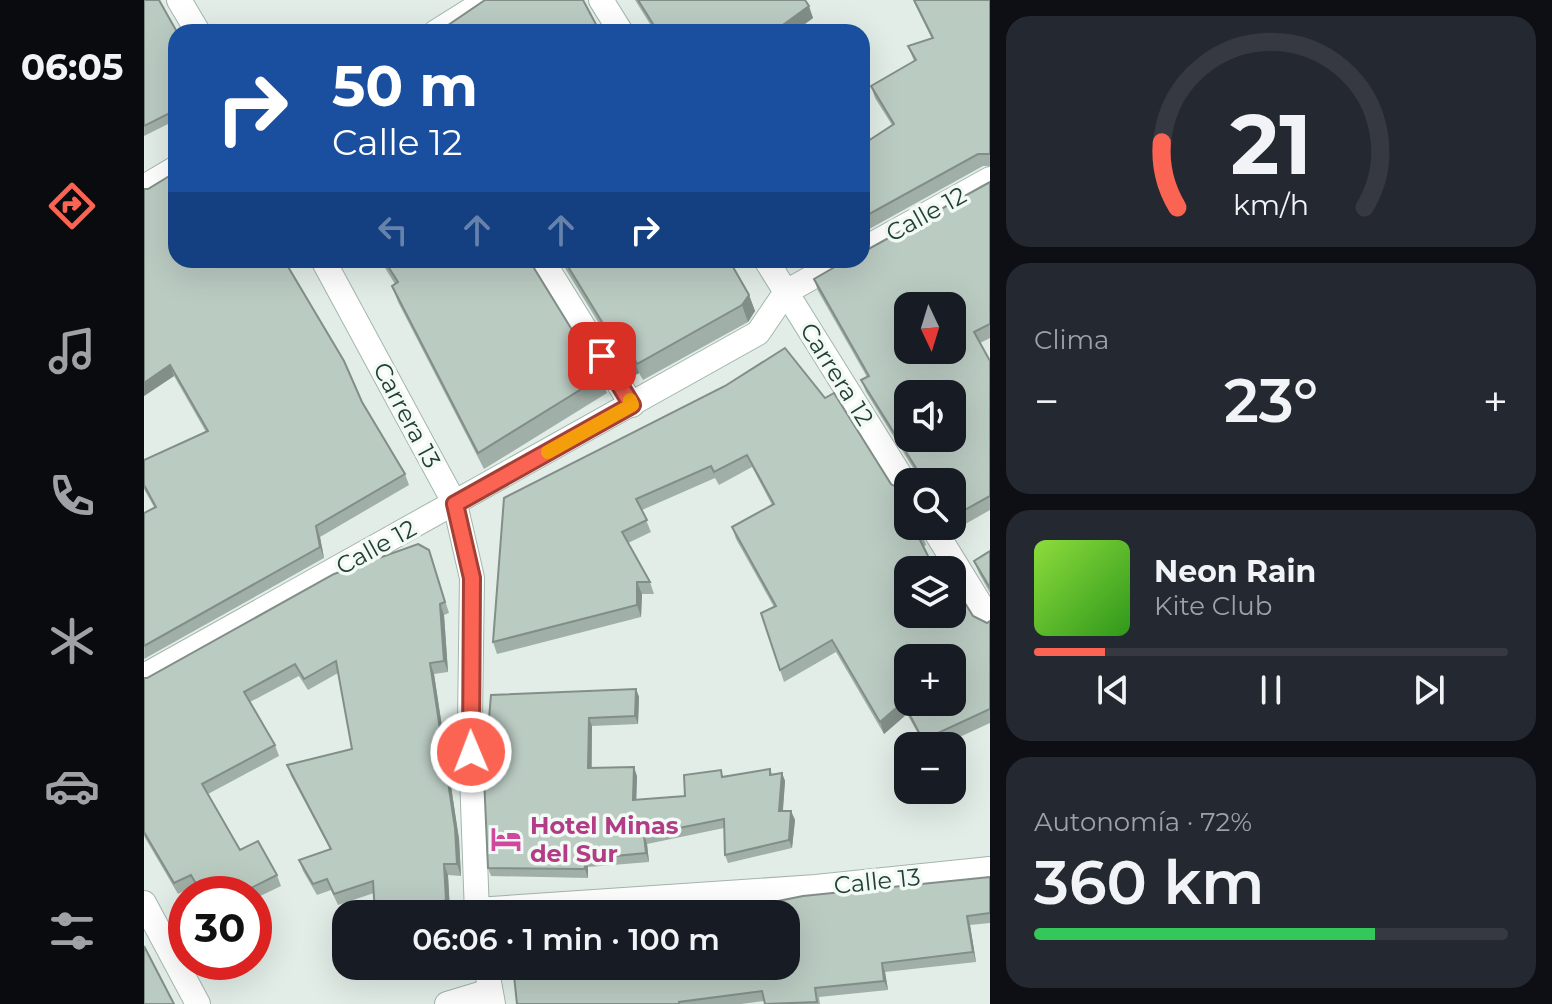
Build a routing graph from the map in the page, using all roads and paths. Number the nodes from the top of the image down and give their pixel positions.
1 (179, 0) edge
2 (487, 0) edge
3 (601, 0) edge
4 (193, 24) edge
5 (449, 24) edge
6 (616, 24) edge
7 (168, 173) edge
8 (990, 179) edge
9 (144, 187) edge
10 (870, 246) edge
11 (327, 268) edge
12 (547, 268) edge
13 (771, 268) edge
14 (829, 268) edge
15 (786, 292) junction
16 (632, 405) junction
17 (896, 468) edge
18 (455, 504) junction
19 (941, 540) edge
20 (990, 620) edge
21 (144, 676) edge
22 (990, 869) edge
23 (477, 900) edge
24 (640, 900) edge
25 (144, 903) edge
26 (491, 997) edge
27 (198, 1004) edge
28 (447, 1004) edge

1 - 4 street
2 - 5 street
3 - 6 street
7 - 9 street
8 - 10 street, Calle 12
11 - 18 street, Carrera 13
12 - 16 street
13 - 15 street, Carrera 12
14 - 15 street, Calle 12
15 - 16 street, Calle 12
15 - 17 street, Carrera 12
16 - 18 street, Calle 12
18 - 21 street, Calle 12
18 - 23 street, Carrera 13
19 - 20 street
22 - 24 street, Calle 13
25 - 27 street
26 - 28 street

